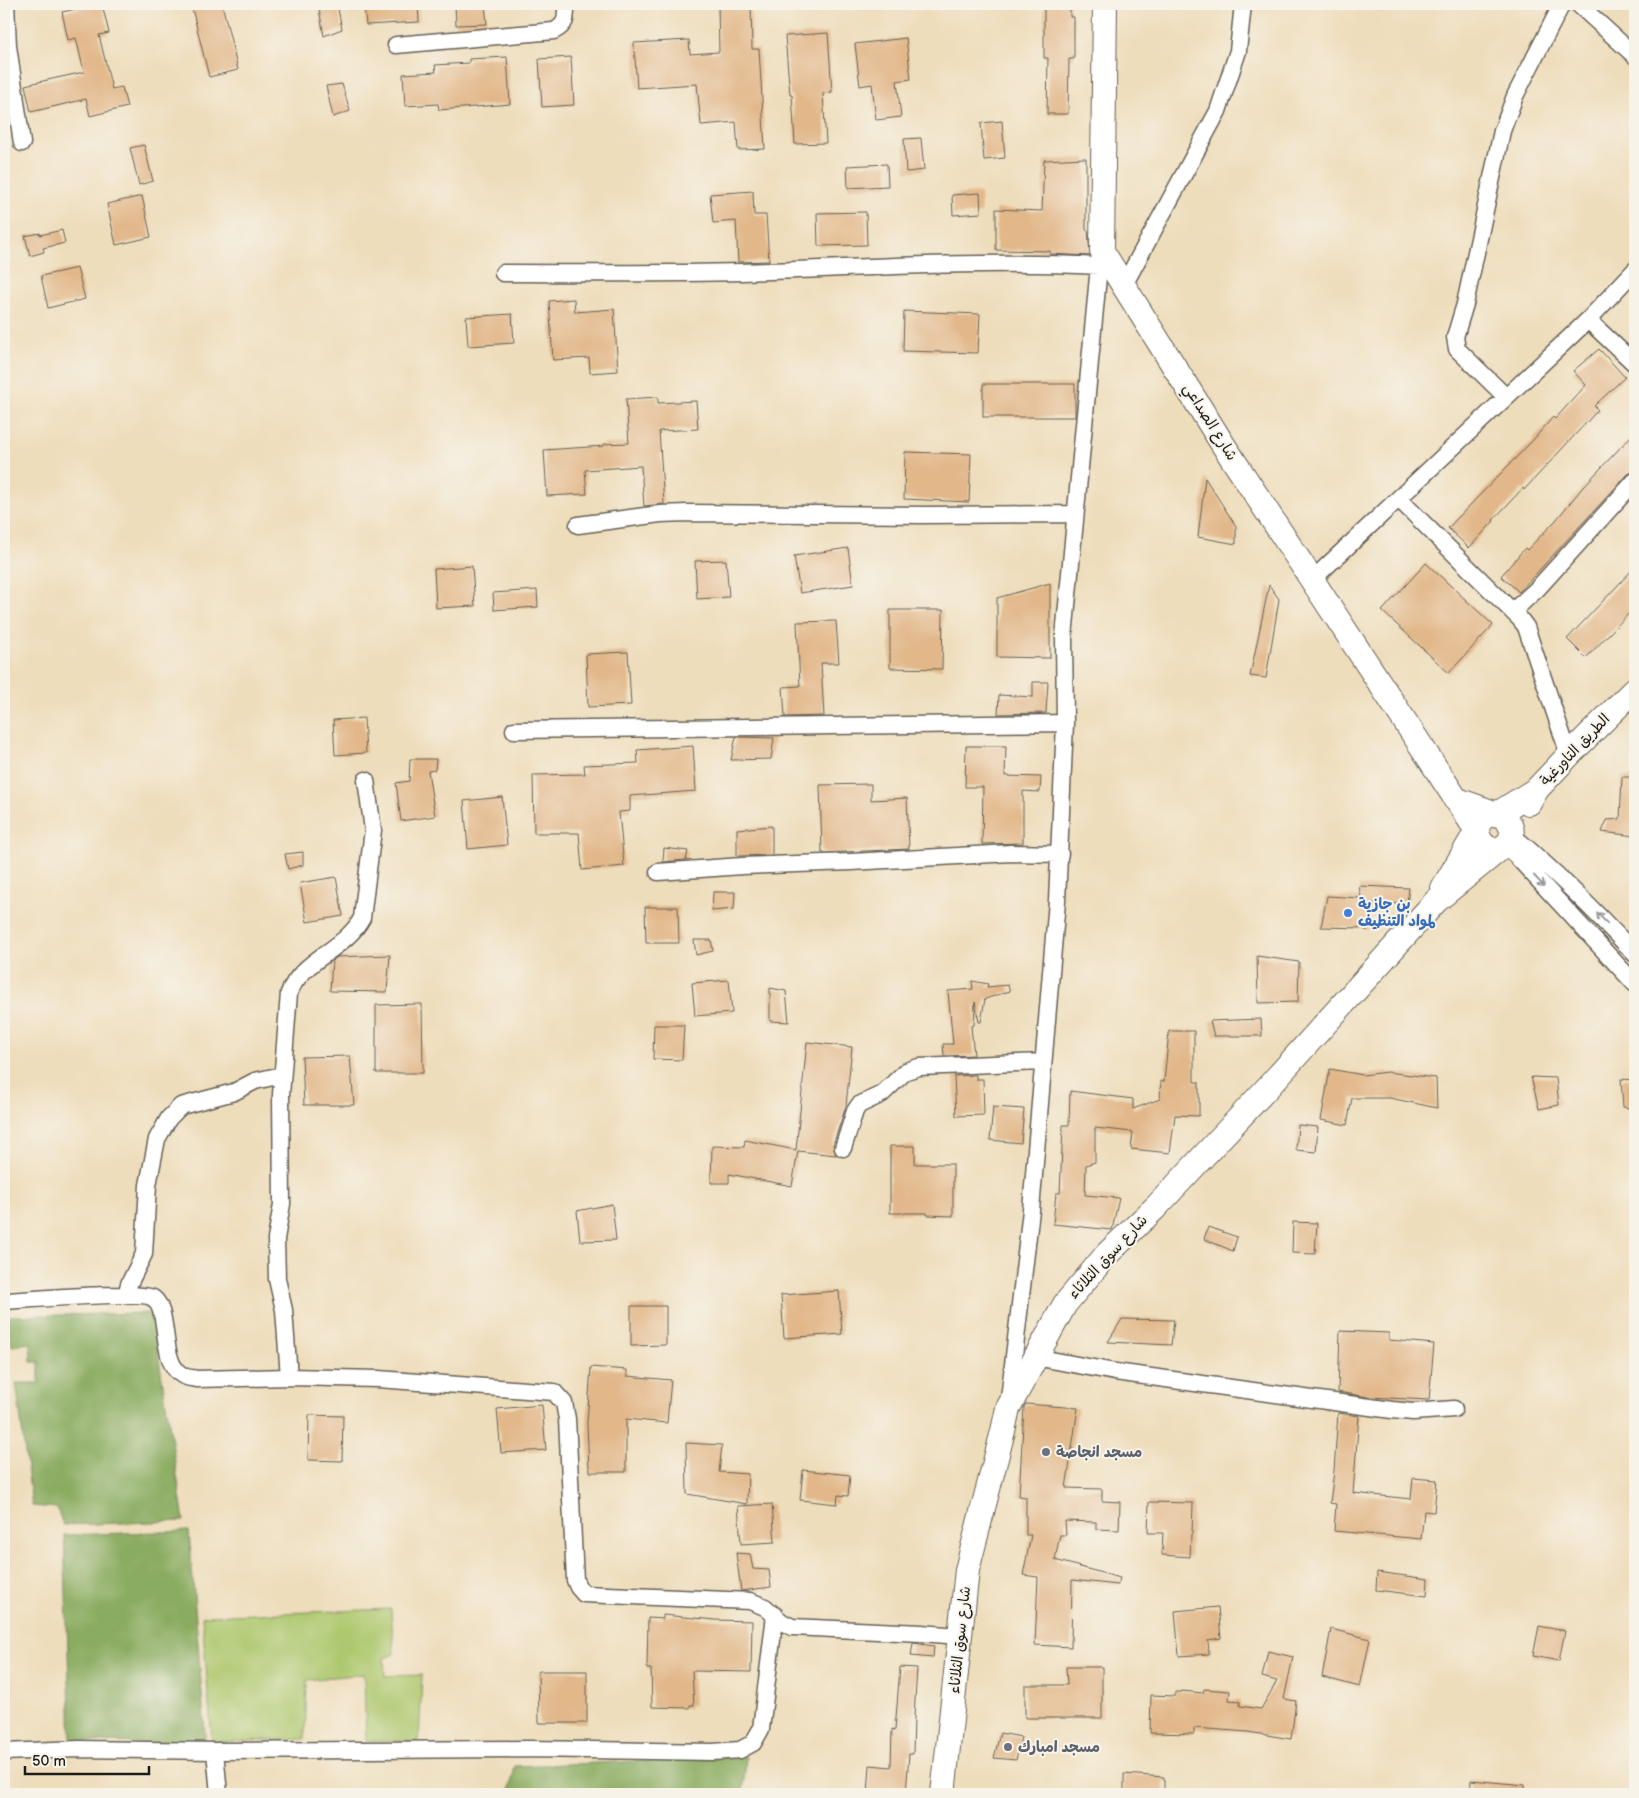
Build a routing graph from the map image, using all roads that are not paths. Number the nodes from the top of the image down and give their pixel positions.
1 (6, 4) edge
2 (566, 4) edge
3 (1105, 4) edge
4 (1243, 4) edge
5 (1562, 4) edge
6 (1578, 4) edge
7 (396, 45) dead end
8 (1635, 56) edge
9 (22, 143) dead end
10 (1100, 259) junction
11 (1635, 270) edge
12 (504, 272) dead end
13 (1124, 285) junction
14 (1588, 320) junction
15 (1635, 364) edge
16 (1506, 397) junction
17 (1635, 481) edge
18 (1399, 499) junction
19 (1075, 514) junction
20 (578, 525) dead end
21 (1312, 580) junction
22 (1513, 611) junction
23 (1635, 689) edge
24 (1065, 723) junction
25 (514, 730) dead end
26 (1569, 755) junction
27 (366, 780) dead end
28 (1537, 789) junction
29 (1455, 799) junction
30 (1496, 814) junction
31 (1477, 831) junction
32 (1506, 843) junction
33 (1060, 854) junction
34 (658, 872) dead end
35 (1436, 901) junction
36 (1635, 954) edge
37 (1635, 984) edge
38 (1043, 1062) junction
39 (282, 1075) junction
40 (843, 1148) dead end
41 (126, 1294) junction
42 (4, 1301) edge
43 (1035, 1357) junction
44 (289, 1377) junction
45 (1008, 1408) junction
46 (1454, 1409) dead end
47 (775, 1615) junction
48 (960, 1636) junction
49 (215, 1751) junction
50 (4, 1752) edge
51 (219, 1794) edge
52 (943, 1794) edge

1 - 9 street
2 - 7 street
3 - 10 street
4 - 13 street
5 - 16 street
6 - 8 street
10 - 12 street
10 - 13 street, شارع الصداعي
10 - 19 street
11 - 14 street
13 - 21 street, شارع الصداعي
14 - 15 street
14 - 16 street
16 - 18 street
17 - 22 street
18 - 21 street
18 - 22 street
19 - 20 street
19 - 24 street
21 - 29 street, شارع الصداعي
22 - 26 street
23 - 26 street, الطريق التاورغية
24 - 25 street
24 - 33 street
26 - 28 street, الطريق التاورغية
27 - 39 street
28 - 30 street
28 - 32 street
29 - 30 street
29 - 31 street, شارع الصداعي
30 - 31 street
30 - 32 street
31 - 32 street
31 - 35 street
32 - 35 street
36 -> 32 street
32 -> 37 street
33 - 34 street
33 - 38 street
35 - 43 street, شارع سوق الثلاثاء
38 - 40 street
38 - 45 street
39 - 41 street
39 - 44 street
41 - 42 street
41 - 44 street
43 - 45 street, شارع سوق الثلاثاء
43 - 46 street
44 - 47 street
45 - 48 street, شارع سوق الثلاثاء
47 - 48 street
47 - 49 street
48 - 52 street, شارع سوق الثلاثاء
49 - 50 street
49 - 51 street

